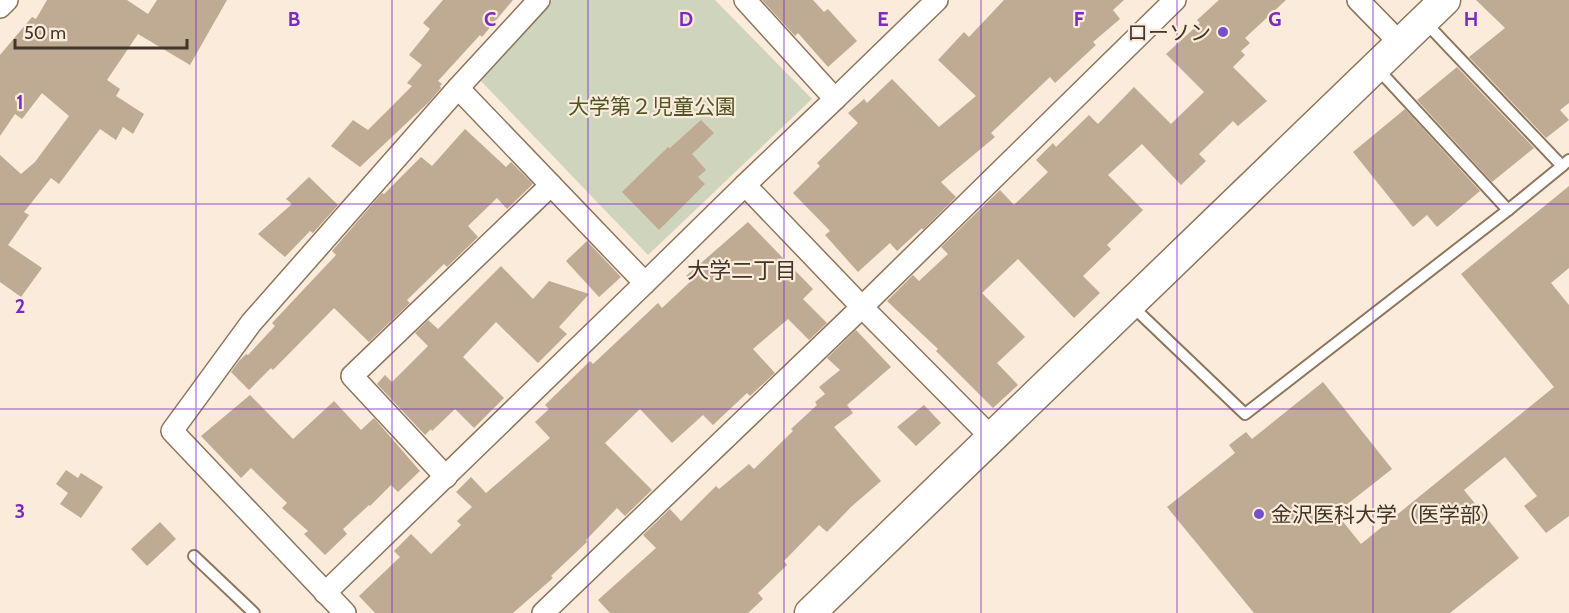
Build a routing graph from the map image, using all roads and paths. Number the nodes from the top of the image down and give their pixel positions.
1 (7, 0) edge
2 (539, 0) edge
3 (745, 0) edge
4 (937, 0) edge
5 (1176, 0) edge
6 (1358, 0) edge
7 (1445, 0) edge
8 (0, 7) edge
9 (1424, 20) junction
10 (1399, 42) junction
11 (1375, 66) junction
12 (458, 88) junction
13 (835, 99) junction
14 (1565, 163) edge
15 (551, 185) junction
16 (745, 185) junction
17 (1508, 210) junction
18 (645, 283) junction
19 (1129, 303) junction
20 (862, 307) junction
21 (991, 437) junction
22 (447, 477) junction
23 (194, 556) dead end
24 (325, 592) junction
25 (254, 613) edge
26 (345, 613) edge
27 (543, 613) edge
28 (810, 613) edge

1 - 8 street
2 - 12 street
3 - 13 street
4 - 13 street
5 - 20 street
6 - 10 street
7 - 9 street
9 - 10 street
9 - 14 lane
10 - 11 street
11 - 17 lane
11 - 19 street
12 - 15 street
12 - 24 street
13 - 16 street
14 - 17 lane
15 - 18 street
15 - 22 street
16 - 18 street
16 - 20 street
17 - 19 lane
18 - 22 street
19 - 21 street
20 - 21 street
20 - 27 street
21 - 28 street
22 - 24 street
23 - 25 lane
24 - 26 street

